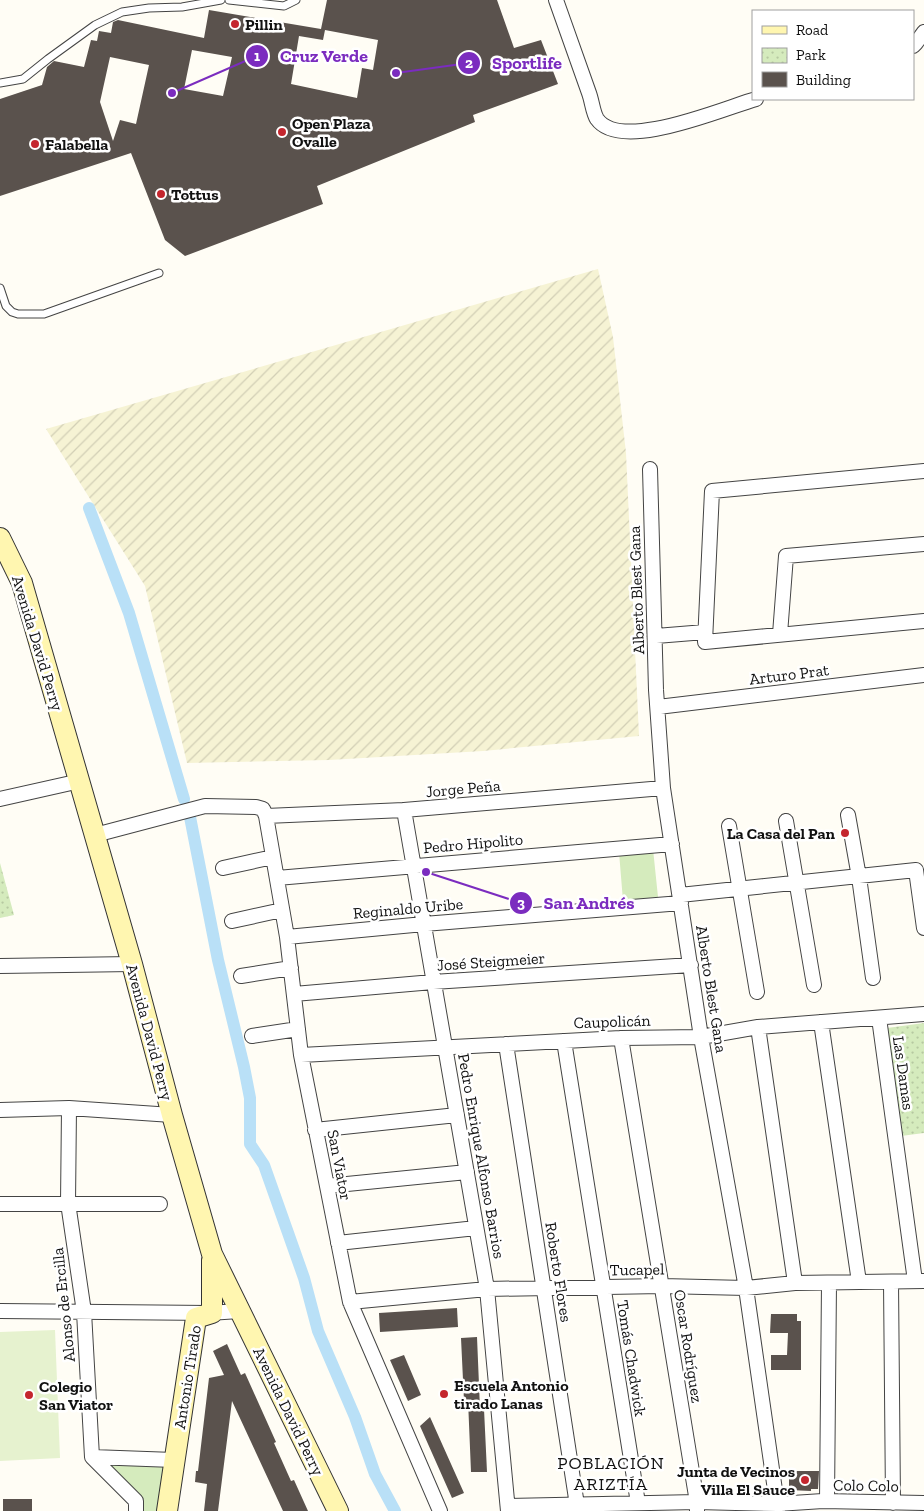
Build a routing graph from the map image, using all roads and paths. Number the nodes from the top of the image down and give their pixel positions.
1 (221, 0) edge
2 (229, 0) edge
3 (296, 0) edge
4 (556, 0) edge
5 (924, 32) edge
6 (914, 45) edge
7 (0, 83) edge
8 (753, 100) edge
9 (160, 274) dead end
10 (0, 288) edge
11 (650, 469) dead end
12 (924, 471) edge
13 (0, 538) edge
14 (924, 544) edge
15 (924, 621) edge
16 (705, 632) junction
17 (780, 634) junction
18 (656, 636) junction
19 (924, 675) edge
20 (658, 707) junction
21 (80, 781) junction
22 (662, 788) junction
23 (0, 799) edge
24 (404, 810) junction
25 (264, 813) junction
26 (848, 815) dead end
27 (786, 821) dead end
28 (729, 826) dead end
29 (96, 835) junction
30 (672, 844) junction
31 (273, 857) junction
32 (414, 865) junction
33 (223, 868) dead end
34 (859, 876) junction
35 (277, 878) junction
36 (797, 883) junction
37 (740, 889) junction
38 (681, 899) junction
39 (282, 910) junction
40 (232, 922) dead end
41 (424, 924) junction
42 (924, 928) edge
43 (287, 936) junction
44 (132, 964) junction
45 (691, 965) junction
46 (0, 966) edge
47 (291, 968) junction
48 (241, 976) dead end
49 (873, 978) dead end
50 (434, 982) junction
51 (814, 985) dead end
52 (757, 992) dead end
53 (294, 994) junction
54 (924, 1014) edge
55 (878, 1018) junction
56 (821, 1022) junction
57 (758, 1027) junction
58 (298, 1028) junction
59 (252, 1036) dead end
60 (701, 1037) junction
61 (621, 1038) junction
62 (564, 1041) junction
63 (506, 1044) junction
64 (445, 1047) junction
65 (300, 1055) junction
66 (69, 1108) junction
67 (0, 1110) edge
68 (172, 1115) junction
69 (456, 1115) junction
70 (316, 1130) junction
71 (466, 1172) junction
72 (327, 1186) junction
73 (68, 1203) junction
74 (0, 1204) edge
75 (160, 1204) dead end
76 (476, 1228) junction
77 (338, 1243) junction
78 (212, 1254) junction
79 (920, 1281) edge
80 (859, 1282) junction
81 (891, 1282) junction
82 (795, 1283) junction
83 (829, 1283) junction
84 (662, 1286) junction
85 (602, 1287) junction
86 (544, 1288) junction
87 (746, 1288) junction
88 (487, 1289) junction
89 (350, 1302) junction
90 (0, 1311) edge
91 (239, 1311) junction
92 (84, 1312) junction
93 (212, 1313) junction
94 (92, 1458) junction
95 (174, 1460) junction
96 (924, 1503) edge
97 (638, 1504) junction
98 (577, 1505) junction
99 (824, 1505) edge
100 (887, 1505) edge
101 (697, 1507) edge
102 (777, 1508) edge
103 (508, 1509) edge
104 (136, 1511) edge
105 (167, 1511) edge
106 (338, 1511) edge
107 (440, 1511) edge

1 - 7 lane
2 - 3 lane
4 - 8 street
5 - 6 street
9 - 10 lane
11 - 18 street, Alberto Blest Gana
12 - 16 street
13 - 21 main road, Avenida David Perry
14 - 17 street
15 - 17 street
16 - 17 street
16 - 18 street
18 - 20 street, Alberto Blest Gana
19 - 20 street, Arturo Prat
20 - 22 street, Alberto Blest Gana
21 - 23 street
21 - 29 main road, Avenida David Perry
22 - 24 street, Jorge Peña
22 - 30 street, Alberto Blest Gana
24 - 25 street, Jorge Peña
24 - 32 street, Pedro Enrique Alfonso Barrios
25 - 29 street, Jorge Peña
25 - 31 street, San Viator
26 - 34 street
27 - 36 street
28 - 37 street
29 - 44 main road, Avenida David Perry
30 - 32 street, Pedro Hipolito
30 - 38 street, Alberto Blest Gana
31 - 33 street
31 - 35 street, San Viator
32 - 35 street, Pedro Hipolito
32 - 41 street, Pedro Enrique Alfonso Barrios
34 - 36 street, Reginaldo Uribe
34 - 42 street, Reginaldo Uribe
34 - 49 street
35 - 39 street, San Viator
36 - 37 street, Reginaldo Uribe
36 - 51 street
37 - 38 street, Reginaldo Uribe
37 - 52 street
38 - 41 street, Reginaldo Uribe
38 - 45 street, Alberto Blest Gana
39 - 40 street
39 - 43 street, San Viator
41 - 43 street, Reginaldo Uribe
41 - 50 street, Pedro Enrique Alfonso Barrios
43 - 47 street, San Viator
44 - 46 street
44 - 68 main road, Avenida David Perry
45 - 50 street, José Steigmeier
45 - 60 street, Alberto Blest Gana
47 - 48 street
47 - 53 street, San Viator
50 - 53 street, José Steigmeier
50 - 64 street, Pedro Enrique Alfonso Barrios
53 - 58 street, San Viator
54 - 55 street, Caupolicán
55 - 56 street, Caupolicán
55 - 79 street, Las Damas
56 - 57 street, Caupolicán
56 - 80 street
57 - 60 street, Caupolicán
57 - 82 street
58 - 59 street
58 - 65 street, San Viator
60 - 61 street, Caupolicán
60 - 87 street, Alberto Blest Gana
61 - 62 street, Caupolicán
61 - 84 street, Oscar Rodríguez
62 - 63 street, Caupolicán
62 - 85 street, Tomás Chadwick
63 - 64 street, Caupolicán
63 - 86 street, Roberto Flores
64 - 65 street, Caupolicán
64 - 69 street, Pedro Enrique Alfonso Barrios
65 - 70 street, San Viator
66 - 67 street
66 - 68 street
66 - 73 street, Alonso de Ercilla
68 - 78 main road, Avenida David Perry
69 - 70 street
69 - 71 street, Pedro Enrique Alfonso Barrios
70 - 72 street, San Viator
71 - 72 street
71 - 76 street, Pedro Enrique Alfonso Barrios
72 - 77 street, San Viator
73 - 74 street
73 - 75 street
73 - 92 street, Alonso de Ercilla
76 - 77 street
76 - 88 street, Pedro Enrique Alfonso Barrios
77 - 89 street, San Viator
78 - 91 main road, Avenida David Perry
78 - 93 main road, Antonio Tirado
79 - 81 street, Tucapel
80 - 81 street, Tucapel
80 - 83 street, Tucapel
81 - 100 street
82 - 83 street, Tucapel
82 - 87 street, Tucapel
83 - 99 street
84 - 85 street, Tucapel
84 - 87 street, Tucapel
84 - 101 street, Oscar Rodríguez
85 - 86 street, Tucapel
85 - 97 street, Tomás Chadwick
86 - 88 street, Tucapel
86 - 98 street, Roberto Flores
87 - 102 street, Alberto Blest Gana
88 - 89 street, Tucapel
88 - 103 street, Pedro Enrique Alfonso Barrios
89 - 107 street, San Viator
90 - 92 street
91 - 93 street
91 - 106 main road, Avenida David Perry
92 - 93 street
92 - 94 street, Alonso de Ercilla
93 - 95 main road, Antonio Tirado
94 - 95 street
94 - 104 street
95 - 105 main road, Antonio Tirado
96 - 100 street, Colo Colo
97 - 98 street, Colo Colo
97 - 101 street, Colo Colo
98 - 103 street, Colo Colo
99 - 100 street, Colo Colo
99 - 102 street, Colo Colo
101 - 102 street, Colo Colo

